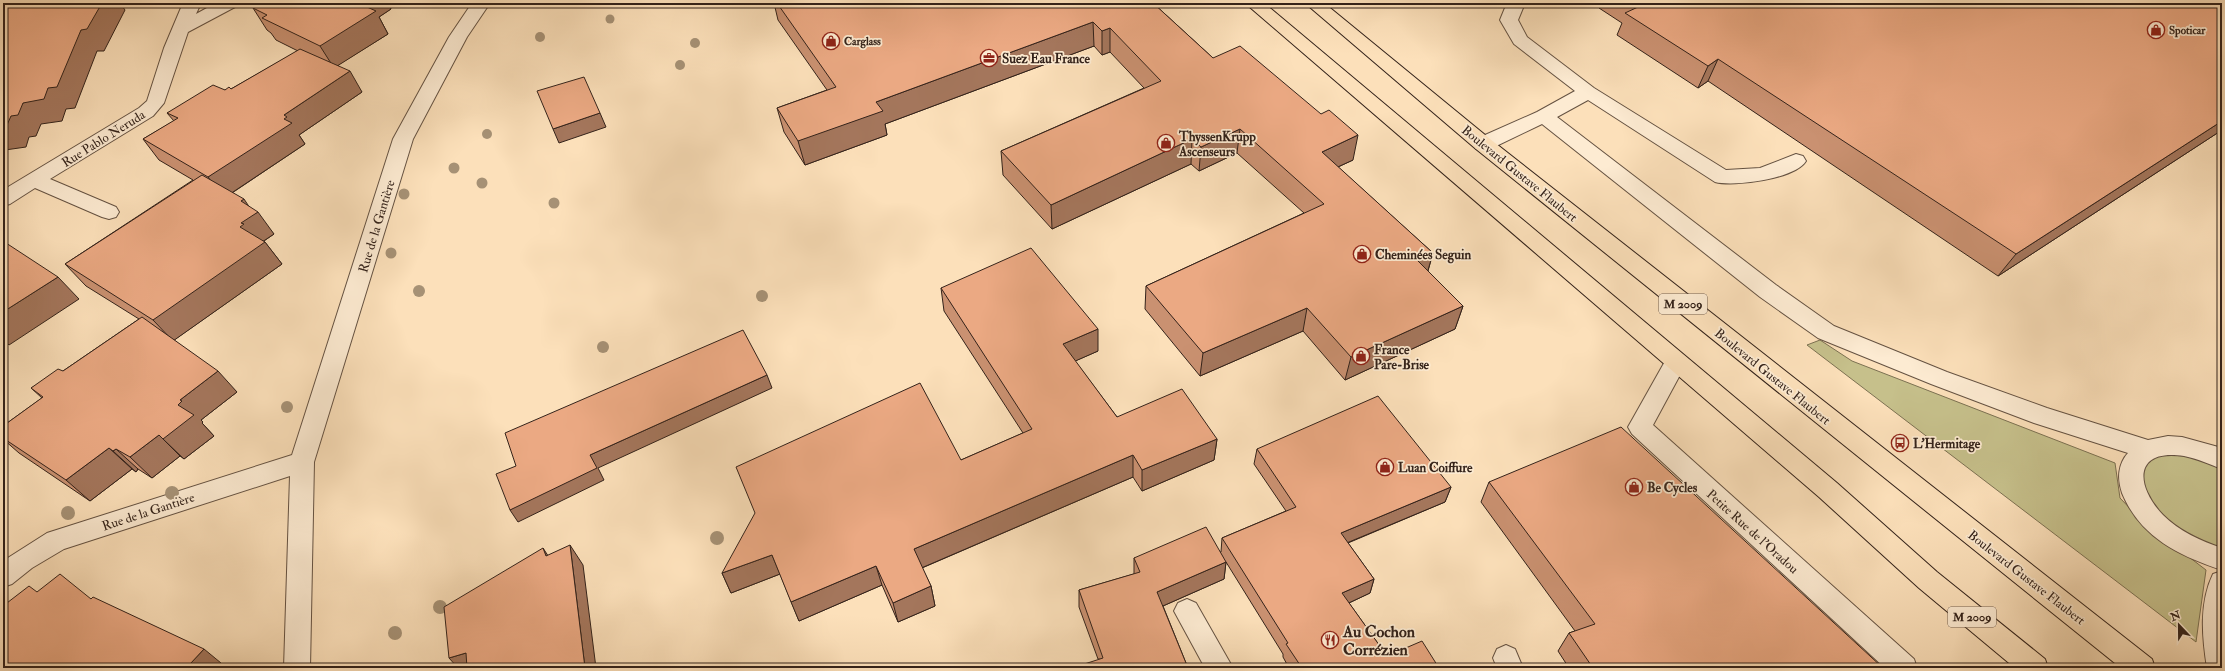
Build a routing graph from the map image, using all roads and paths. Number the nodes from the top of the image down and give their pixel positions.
1 (192, 3) edge
2 (229, 3) edge
3 (481, 3) edge
4 (1254, 3) edge
5 (1314, 3) edge
6 (1516, 3) edge
7 (181, 29) junction
8 (1588, 92) junction
9 (1544, 116) junction
10 (1483, 144) junction
11 (1796, 161) dead end
12 (34, 180) junction
13 (3, 199) edge
14 (109, 212) dead end
15 (1676, 362) junction
16 (2147, 449) junction
17 (2196, 449) junction
18 (2222, 449) edge
19 (2222, 458) edge
20 (302, 462) junction
21 (2222, 559) edge
22 (3, 576) edge
23 (2222, 582) edge
24 (1187, 611) dead end
25 (297, 668) edge
26 (1220, 668) edge
27 (1904, 668) edge
28 (2035, 668) edge
29 (2142, 668) edge
30 (2220, 668) edge

1 - 7 street, Rue Pablo Neruda
2 - 7 street
3 - 20 street, Rue de la Gantière
4 - 15 main road, M 2009
5 - 10 main road, Boulevard Gustave Flaubert / M 2009
6 - 8 street
7 - 12 street, Rue Pablo Neruda
8 - 9 street
8 - 11 street
9 - 10 street
9 - 16 street
10 - 29 main road, Boulevard Gustave Flaubert / M 2009
12 - 13 street, Rue Pablo Neruda
12 - 14 street
15 - 27 street, Petite Rue de l'Oradou
15 - 28 main road, M 2009
16 - 17 street
16 - 21 street
17 - 18 street
17 - 19 street
20 - 22 street, Rue de la Gantière
20 - 25 street, Rue de la Gantière
23 - 30 street
24 - 26 street

